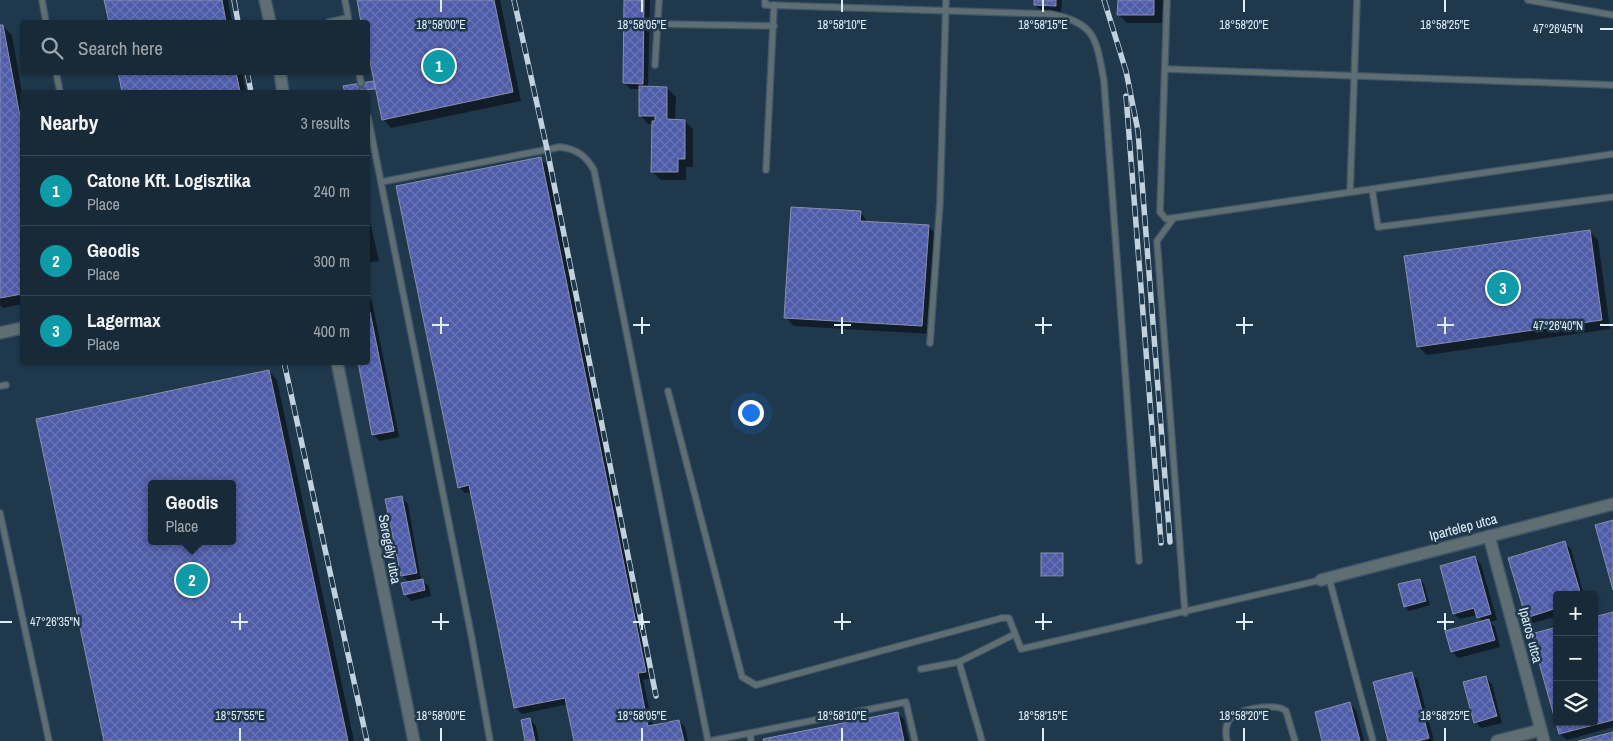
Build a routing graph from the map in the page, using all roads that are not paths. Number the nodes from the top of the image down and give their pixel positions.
1 (42, 0) edge
2 (265, 0) edge
3 (345, 0) edge
4 (659, 0) edge
5 (765, 0) edge
6 (946, 0) edge
7 (1168, 0) edge
8 (1357, 0) edge
9 (1528, 0) edge
10 (774, 6) junction
11 (946, 9) junction
12 (1613, 15) edge
13 (46, 20) edge
14 (270, 20) edge
15 (349, 20) edge
16 (658, 24) junction
17 (774, 26) junction
18 (656, 65) dead end
19 (1165, 69) junction
20 (57, 75) edge
21 (281, 75) edge
22 (360, 75) edge
23 (1354, 76) junction
24 (361, 83) dead end
25 (1613, 85) edge
26 (60, 90) edge
27 (284, 90) edge
28 (370, 127) edge
29 (1613, 154) edge
30 (766, 170) dead end
31 (381, 182) junction
32 (1372, 189) junction
33 (1350, 192) junction
34 (1613, 197) edge
35 (1173, 218) junction
36 (20, 328) edge
37 (0, 333) edge
38 (930, 343) dead end
39 (338, 365) edge
40 (668, 392) dead end
41 (1613, 504) edge
42 (0, 513) edge
43 (1489, 536) junction
44 (1139, 561) dead end
45 (1325, 579) junction
46 (1185, 613) junction
47 (1015, 634) junction
48 (960, 662) junction
49 (921, 669) dead end
50 (750, 733) junction
51 (1542, 736) edge
52 (49, 741) edge
53 (414, 741) edge
54 (490, 741) edge
55 (709, 741) edge
56 (751, 741) edge
57 (914, 741) edge
58 (982, 741) edge
59 (1227, 741) edge
60 (1295, 741) edge
61 (1373, 741) edge
62 (1497, 741) edge

1 - 13 lane
2 - 14 street
3 - 15 lane
4 - 16 lane
5 - 10 lane
6 - 11 lane
7 - 19 lane
8 - 23 lane
9 - 12 lane
10 - 11 lane
10 - 17 lane
11 - 38 lane
11 - 44 lane
16 - 17 lane
16 - 18 lane
17 - 30 lane
19 - 23 lane
19 - 35 lane
20 - 26 lane
21 - 27 street
22 - 24 lane
23 - 25 lane
23 - 33 lane
28 - 31 lane
29 - 32 lane
31 - 54 lane
31 - 55 lane
32 - 33 lane
32 - 34 lane
33 - 35 lane
35 - 46 lane
36 - 37 street
39 - 53 street, Seregély utca
40 - 47 lane
41 - 43 street, Ipartelep utca
42 - 52 lane
43 - 45 street, Ipartelep utca
43 - 51 street, Iparos utca
45 - 46 lane
45 - 61 lane
46 - 47 lane
47 - 48 lane
48 - 49 lane
48 - 58 lane
50 - 55 lane
50 - 56 lane
50 - 57 lane
51 - 62 street
59 - 60 lane

